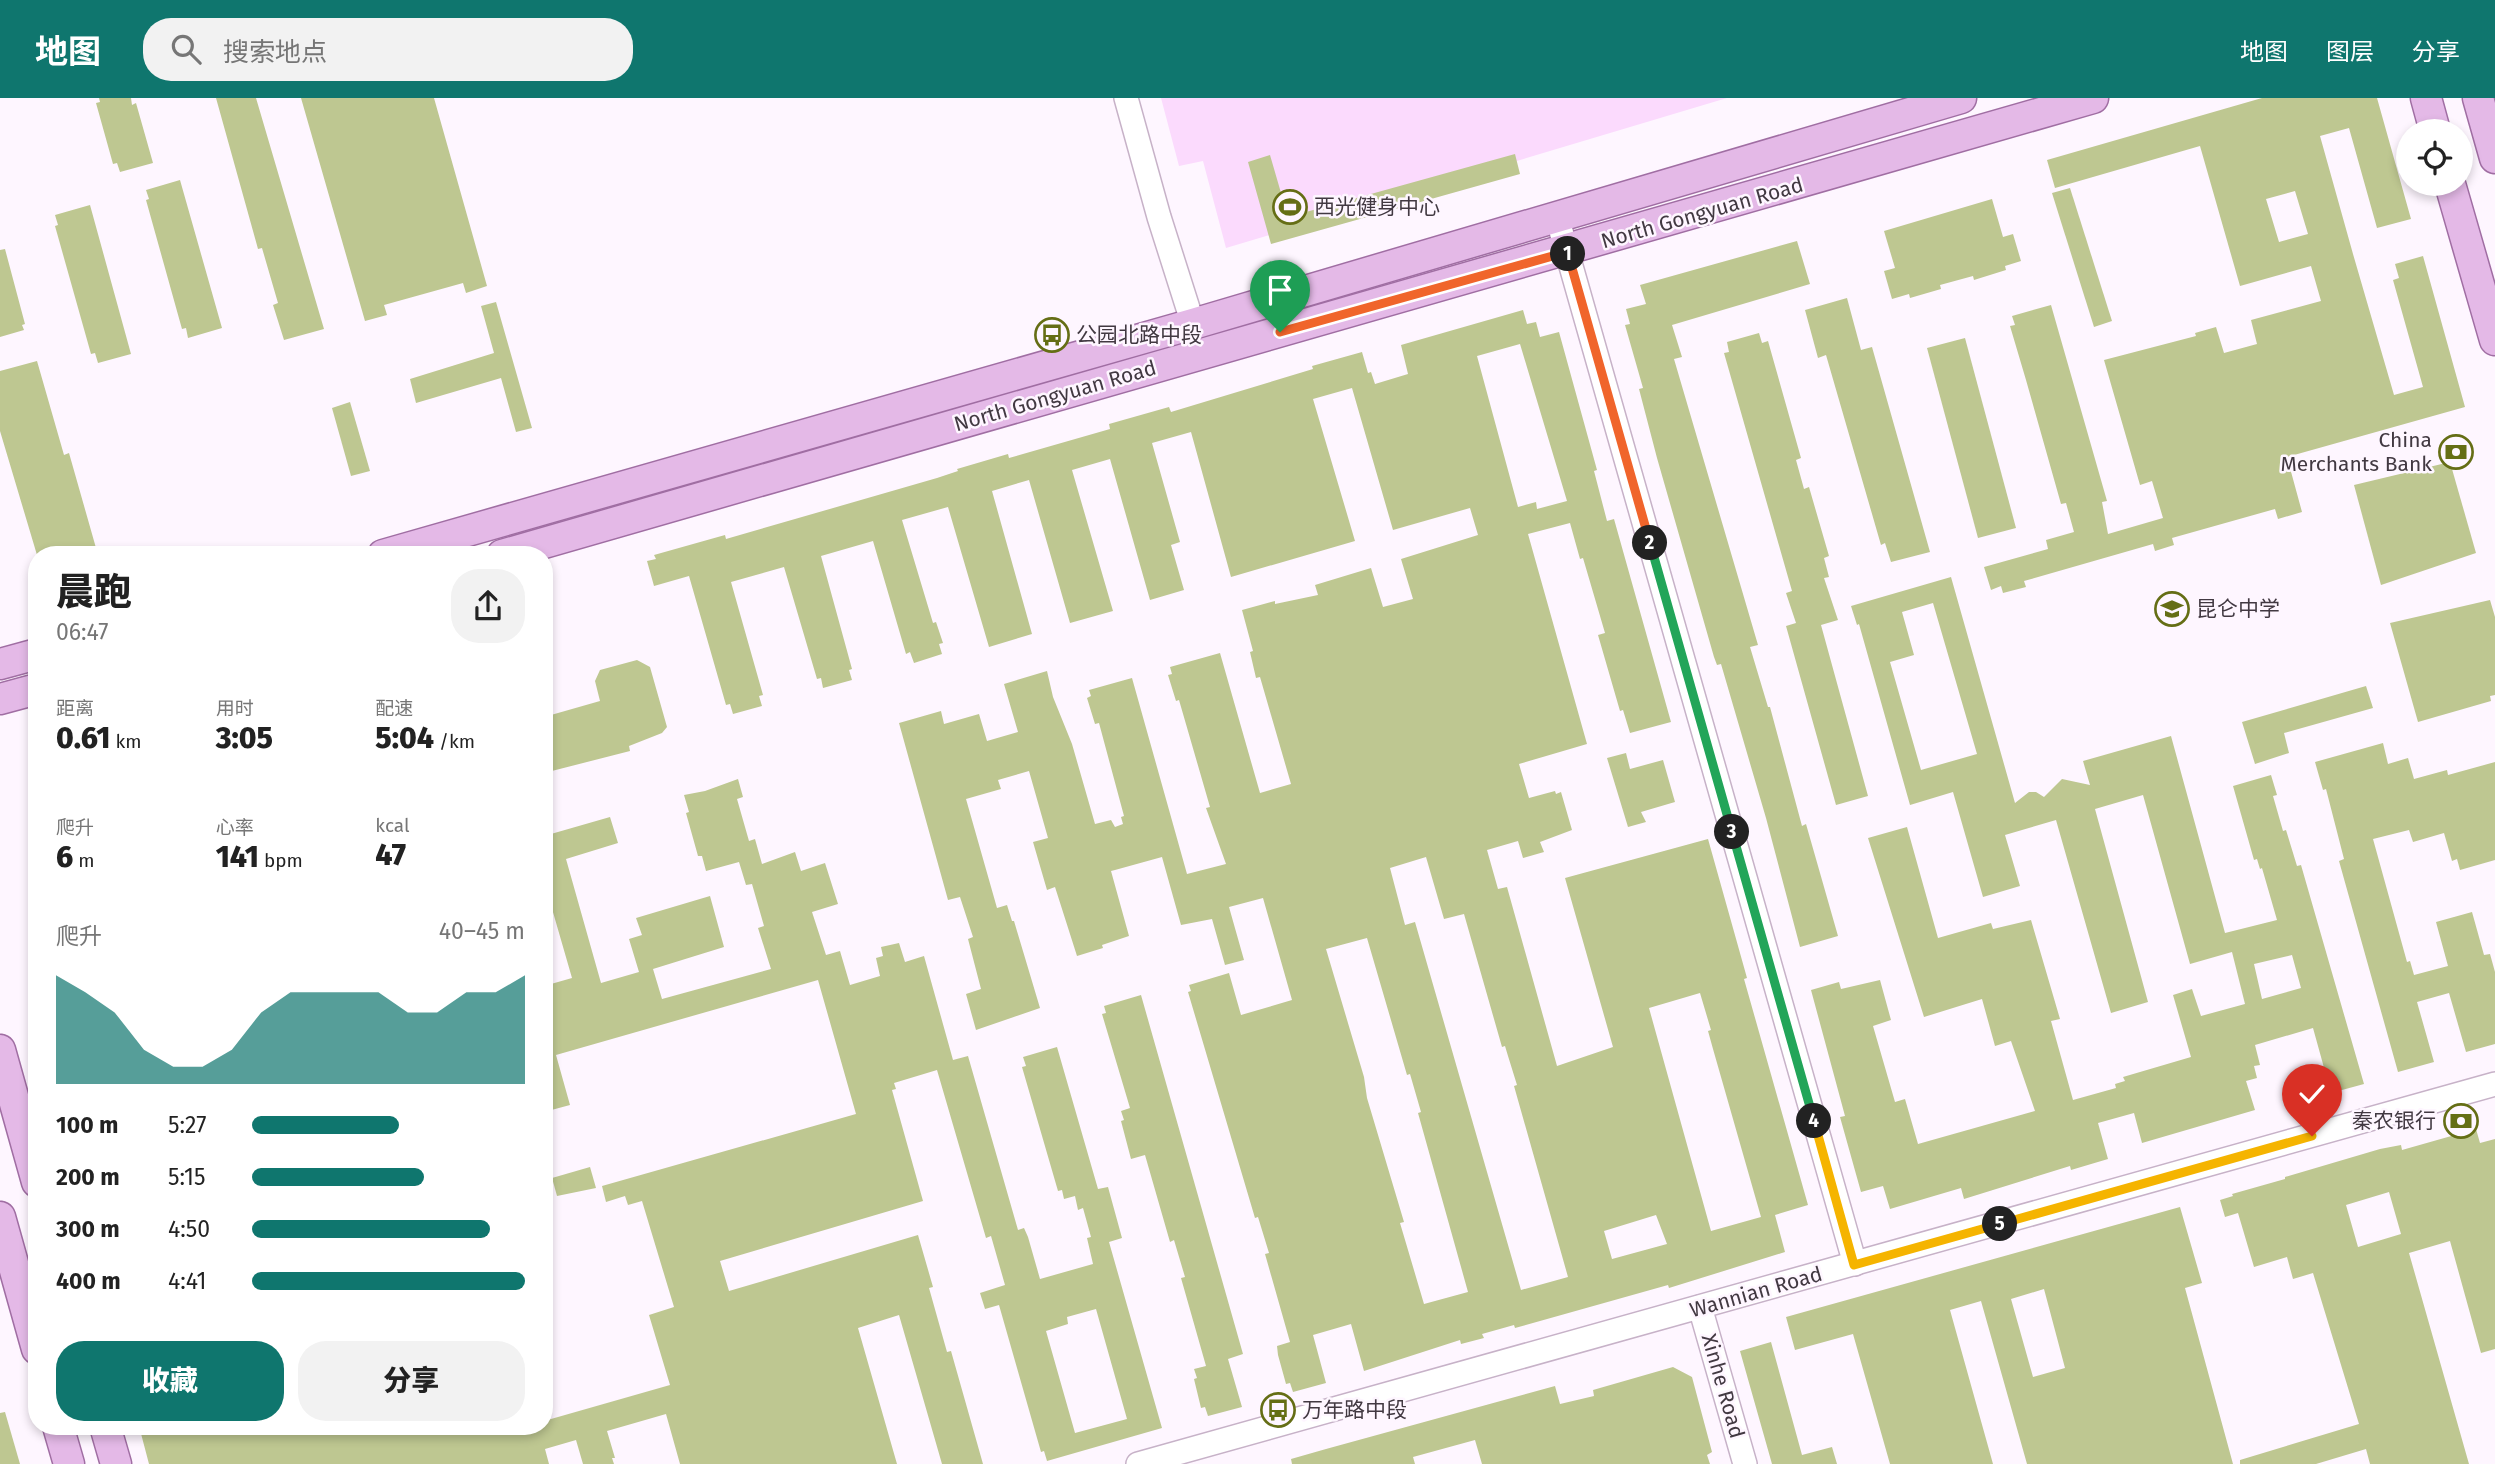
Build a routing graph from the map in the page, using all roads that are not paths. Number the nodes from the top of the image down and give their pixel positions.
1 (1126, 98) edge
2 (1961, 98) edge
3 (2093, 98) edge
4 (2426, 98) edge
5 (2478, 98) edge
6 (2432, 119) edge
7 (2495, 158) edge
8 (2453, 196) edge
9 (1557, 217) junction
10 (1567, 252) junction
11 (1193, 324) junction
12 (2495, 340) edge
13 (415, 546) edge
14 (533, 546) edge
15 (28, 656) edge
16 (0, 664) edge
17 (28, 691) edge
18 (0, 699) edge
19 (0, 1050) edge
20 (2495, 1084) edge
21 (28, 1149) edge
22 (0, 1217) edge
23 (1854, 1265) junction
24 (1700, 1307) junction
25 (28, 1317) edge
26 (61, 1435) edge
27 (108, 1435) edge
28 (69, 1464) edge
29 (116, 1464) edge
30 (1138, 1464) edge
31 (1745, 1464) edge

1 - 11 street
2 - 9 main road, North Gongyuan Road
3 - 10 main road, North Gongyuan Road
4 - 6 main road
5 - 7 main road
8 - 12 main road
9 - 10 street
9 - 11 main road, North Gongyuan Road
10 - 14 main road, North Gongyuan Road
10 - 23 street
11 - 13 main road, North Gongyuan Road
15 - 16 main road
17 - 18 main road
19 - 21 main road
20 - 23 street, Wannian Road
22 - 25 main road
23 - 24 street, Wannian Road
24 - 30 street, Wannian Road
24 - 31 street, Xinhe Road
26 - 28 main road
27 - 29 main road

